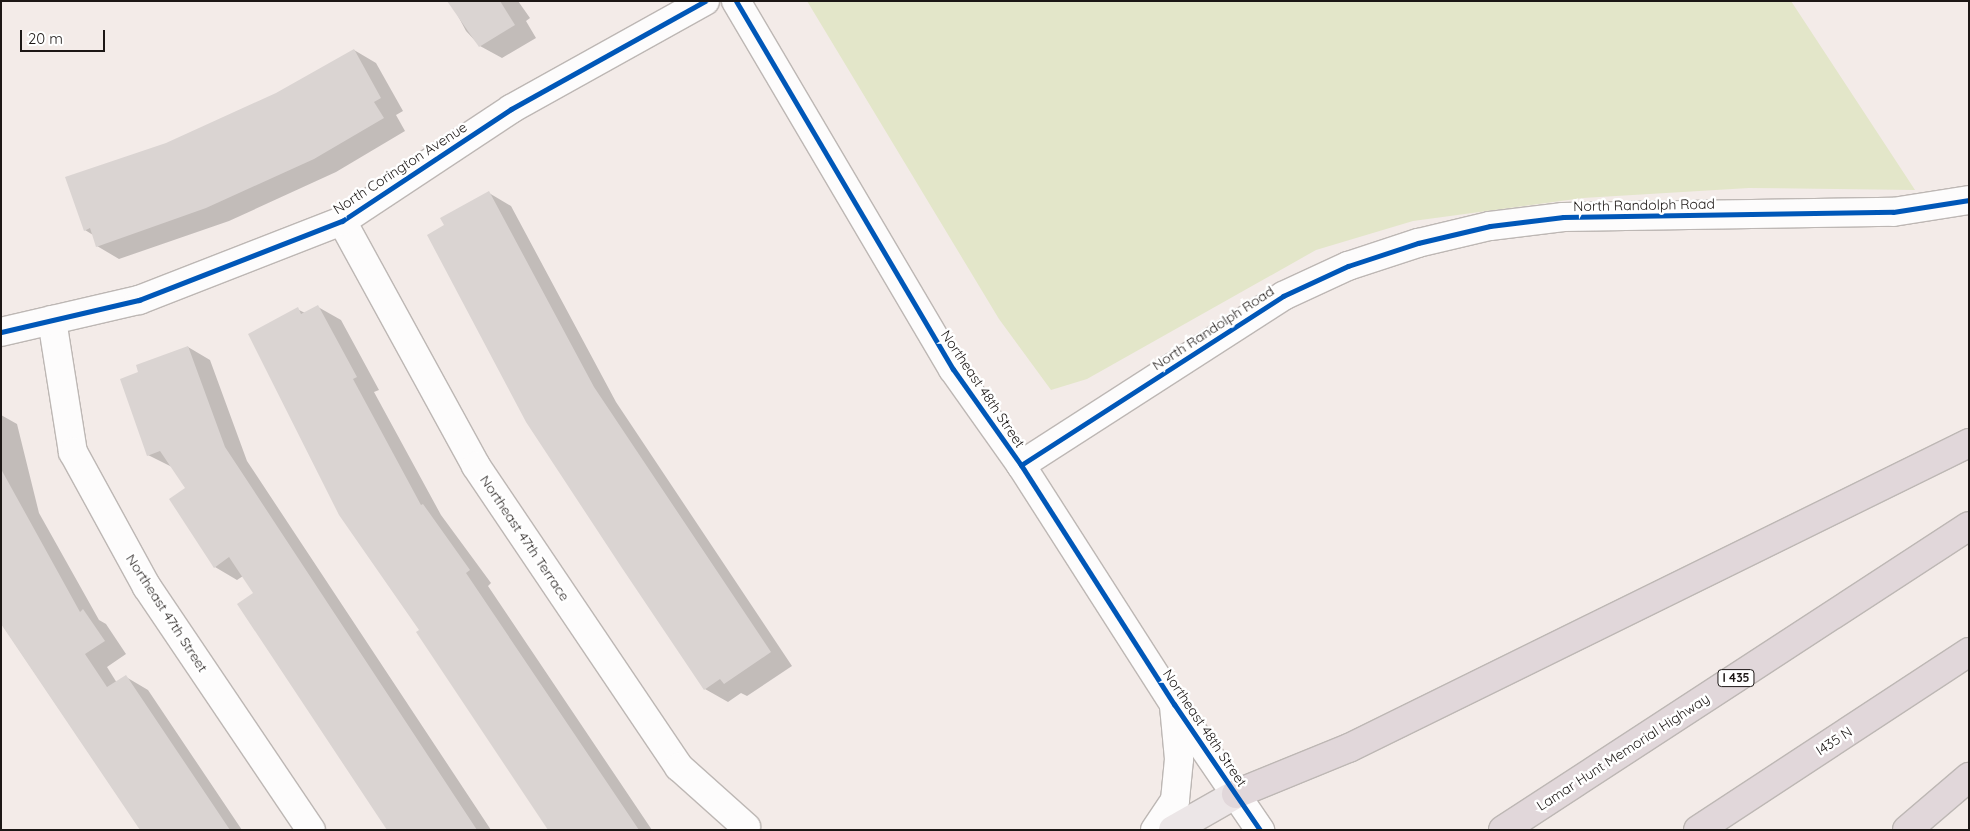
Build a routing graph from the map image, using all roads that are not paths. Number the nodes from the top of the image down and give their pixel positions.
1 (705, 1) edge
2 (736, 1) edge
3 (1969, 200) edge
4 (342, 221) junction
5 (52, 320) junction
6 (1, 332) edge
7 (1969, 443) edge
8 (1021, 465) junction
9 (1969, 526) edge
10 (1969, 652) edge
11 (1174, 704) junction
12 (1969, 777) edge
13 (1236, 794) junction
14 (746, 826) dead end
15 (311, 830) edge
16 (1155, 830) edge
17 (1173, 830) edge
18 (1260, 830) edge
19 (1503, 830) edge
20 (1698, 830) edge
21 (1907, 830) edge

1 - 4 street, North Corington Avenue
2 - 8 street, Northeast 48th Street
3 - 8 street, North Randolph Road
4 - 5 street, North Corington Avenue
4 - 14 street, Northeast 47th Terrace
5 - 6 street, North Corington Avenue
5 - 15 street, Northeast 47th Street
7 - 13 highway
8 - 11 street, Northeast 48th Street
9 - 19 highway, Lamar Hunt Memorial Highway / I 435
10 - 20 highway, I435 N
11 - 13 street, Northeast 48th Street
11 - 16 street
12 - 21 highway
13 - 17 main road
13 - 18 street, Northeast 48th Street

